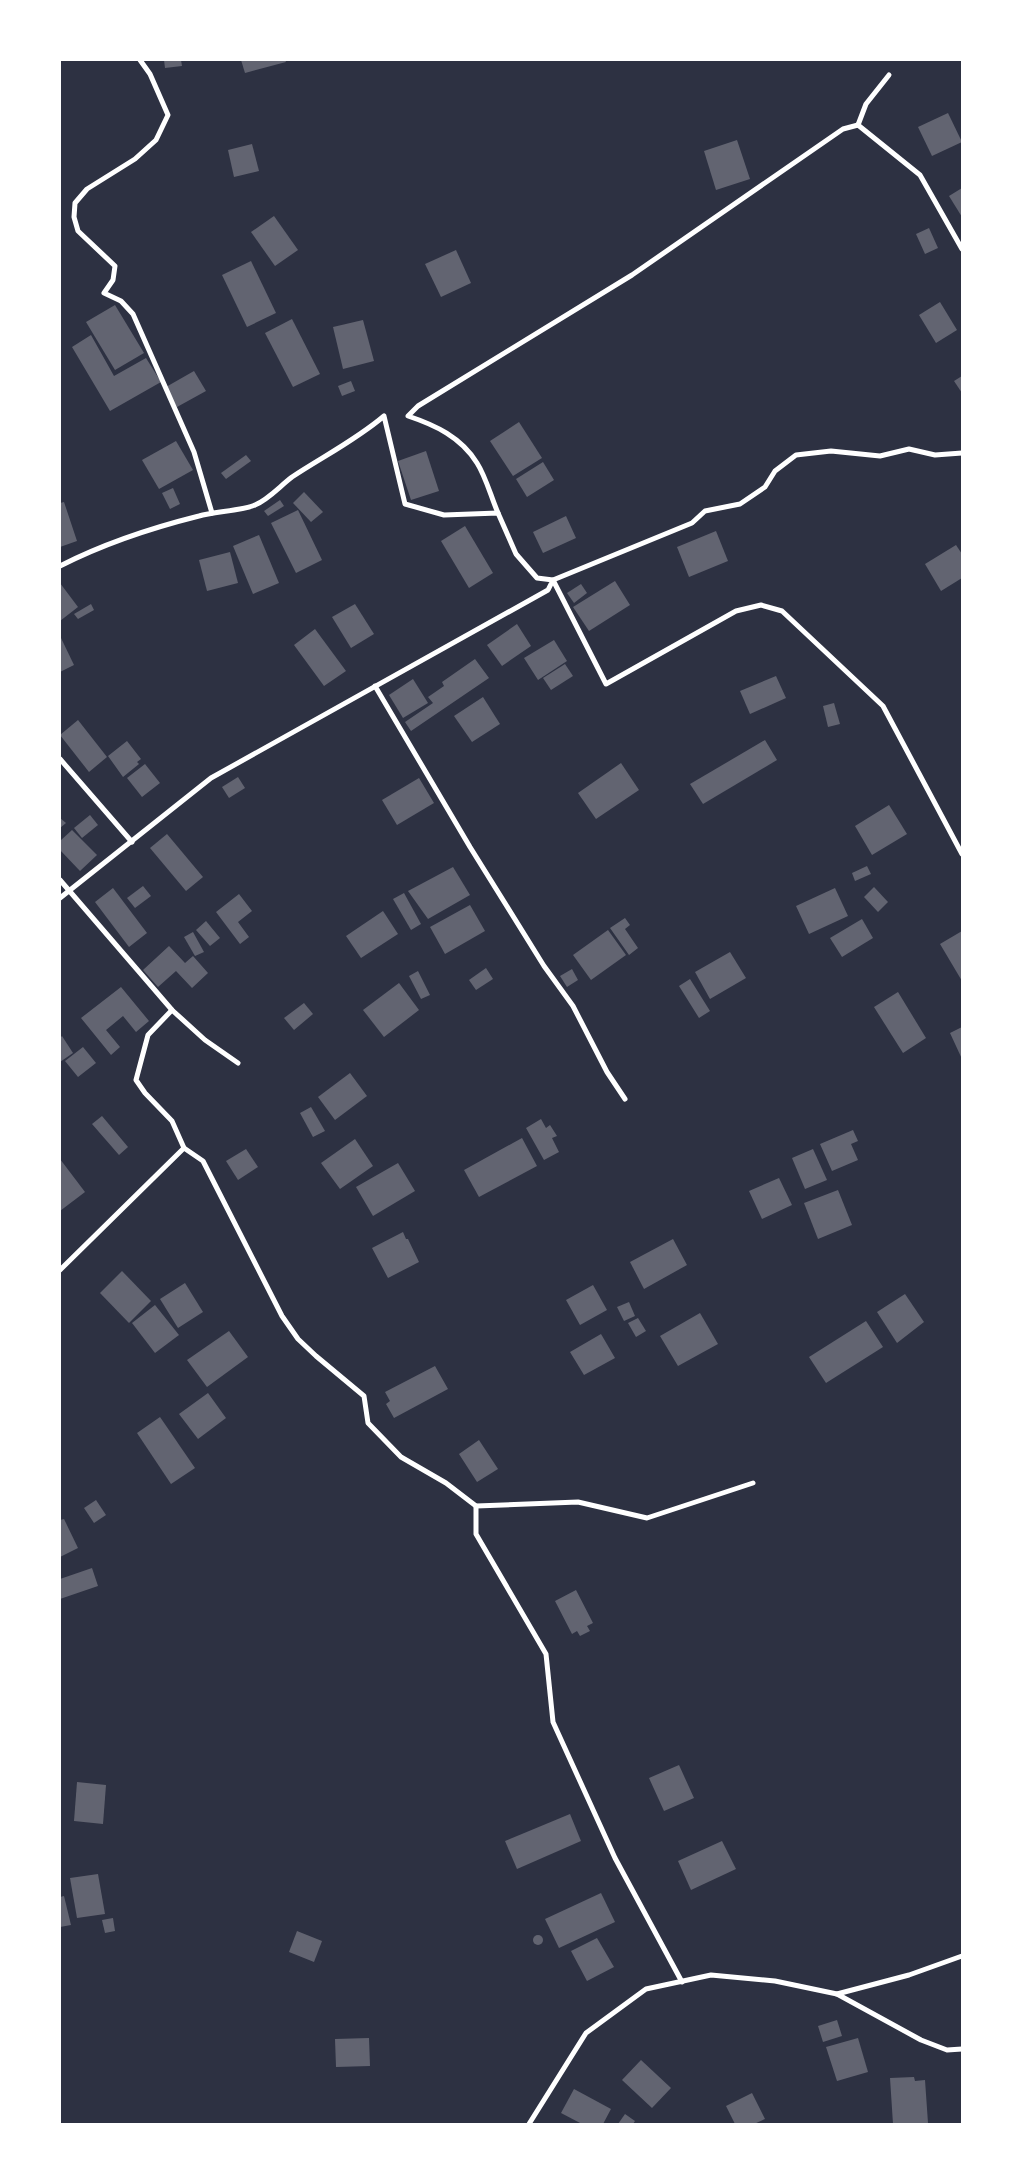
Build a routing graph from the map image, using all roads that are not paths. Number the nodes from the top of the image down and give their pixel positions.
1 (140, 60) edge
2 (889, 75) dead end
3 (858, 125) junction
4 (962, 249) edge
5 (962, 453) edge
6 (212, 513) junction
7 (498, 513) junction
8 (60, 566) edge
9 (553, 580) junction
10 (375, 686) junction
11 (60, 759) edge
12 (132, 842) junction
13 (962, 854) edge
14 (60, 880) edge
15 (69, 891) junction
16 (60, 898) edge
17 (172, 1010) junction
18 (238, 1063) dead end
19 (625, 1099) dead end
20 (184, 1148) junction
21 (60, 1270) edge
22 (753, 1483) dead end
23 (476, 1506) junction
24 (962, 1956) edge
25 (682, 1982) junction
26 (837, 1994) junction
27 (962, 2049) edge
28 (529, 2124) edge

1 - 6 street
2 - 3 street
3 - 4 street
3 - 7 street
5 - 9 street
6 - 7 street
6 - 8 street
7 - 9 street
9 - 10 street
9 - 13 street
10 - 12 street
10 - 19 street
11 - 12 street
12 - 15 street
14 - 15 street
15 - 16 street
15 - 17 street
17 - 18 street
17 - 20 street
20 - 21 street
20 - 23 street
22 - 23 street
23 - 25 street
24 - 26 street
25 - 26 street
25 - 28 street
26 - 27 street

